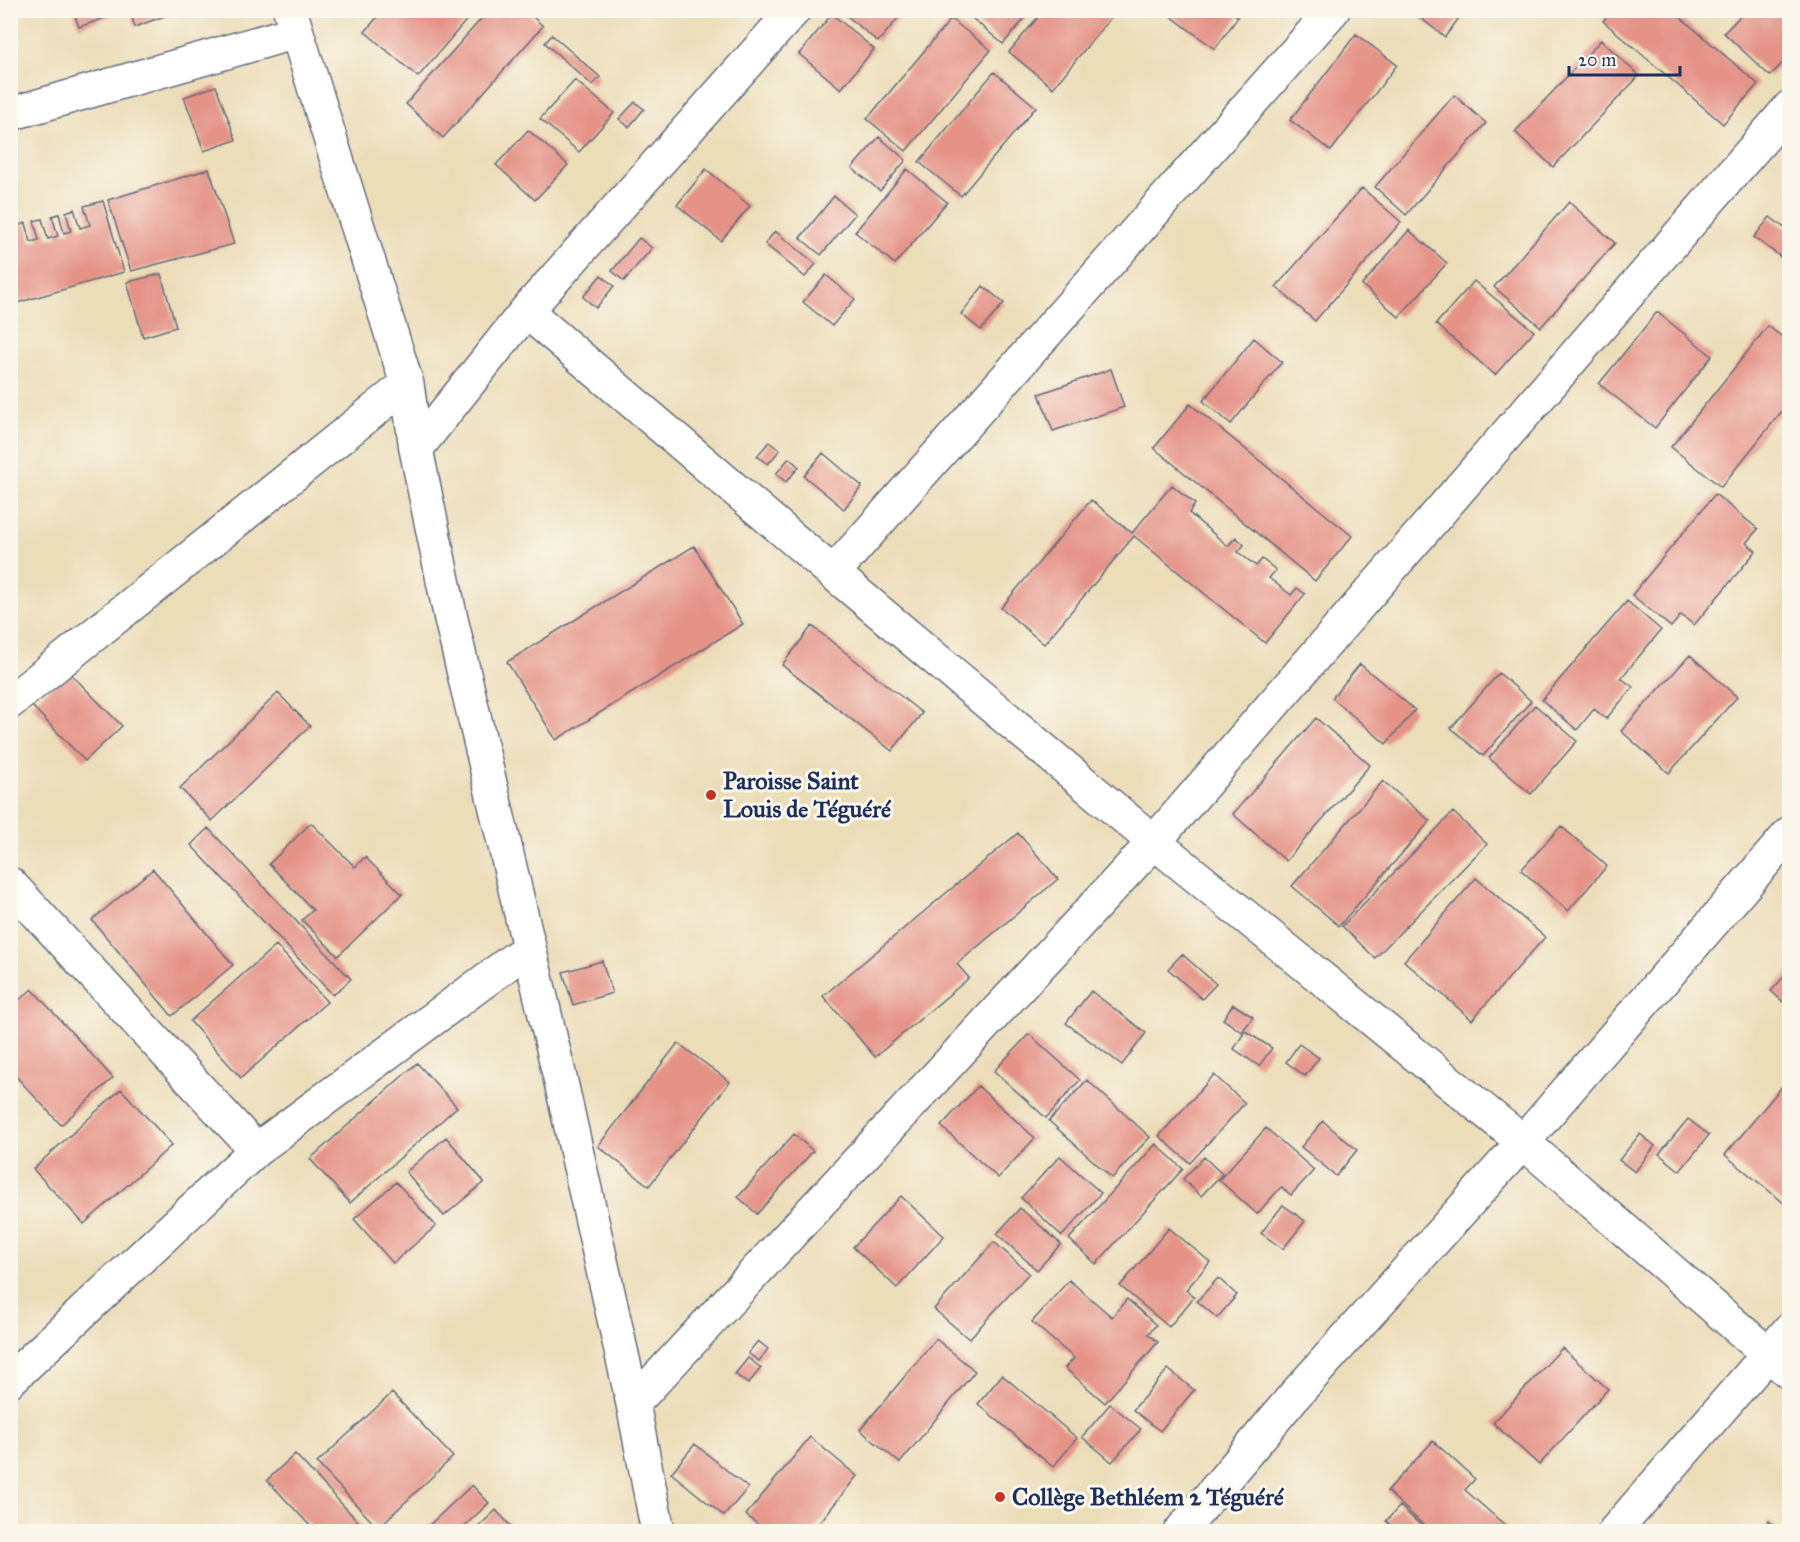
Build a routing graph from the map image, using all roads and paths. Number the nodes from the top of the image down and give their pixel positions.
1 (794, 10) edge
2 (1333, 10) edge
3 (293, 21) edge
4 (1790, 106) edge
5 (10, 114) edge
6 (526, 311) junction
7 (407, 384) junction
8 (416, 449) junction
9 (833, 573) junction
10 (10, 702) edge
11 (1790, 833) edge
12 (1155, 842) junction
13 (10, 884) edge
14 (529, 948) junction
15 (1522, 1142) junction
16 (256, 1150) junction
17 (1790, 1329) edge
18 (1779, 1364) edge
19 (10, 1380) edge
20 (633, 1404) junction
21 (658, 1532) edge
22 (1180, 1532) edge
23 (1614, 1532) edge

1 - 6 street
2 - 9 street
3 - 5 street
3 - 7 street
4 - 12 street
6 - 8 street
6 - 9 street
7 - 8 street
7 - 10 street
8 - 14 street
9 - 12 street
11 - 15 street
12 - 15 street
12 - 20 street
13 - 16 street
14 - 16 street
14 - 20 street
15 - 18 street
15 - 22 street
16 - 19 street
17 - 18 street
18 - 23 street
20 - 21 street

